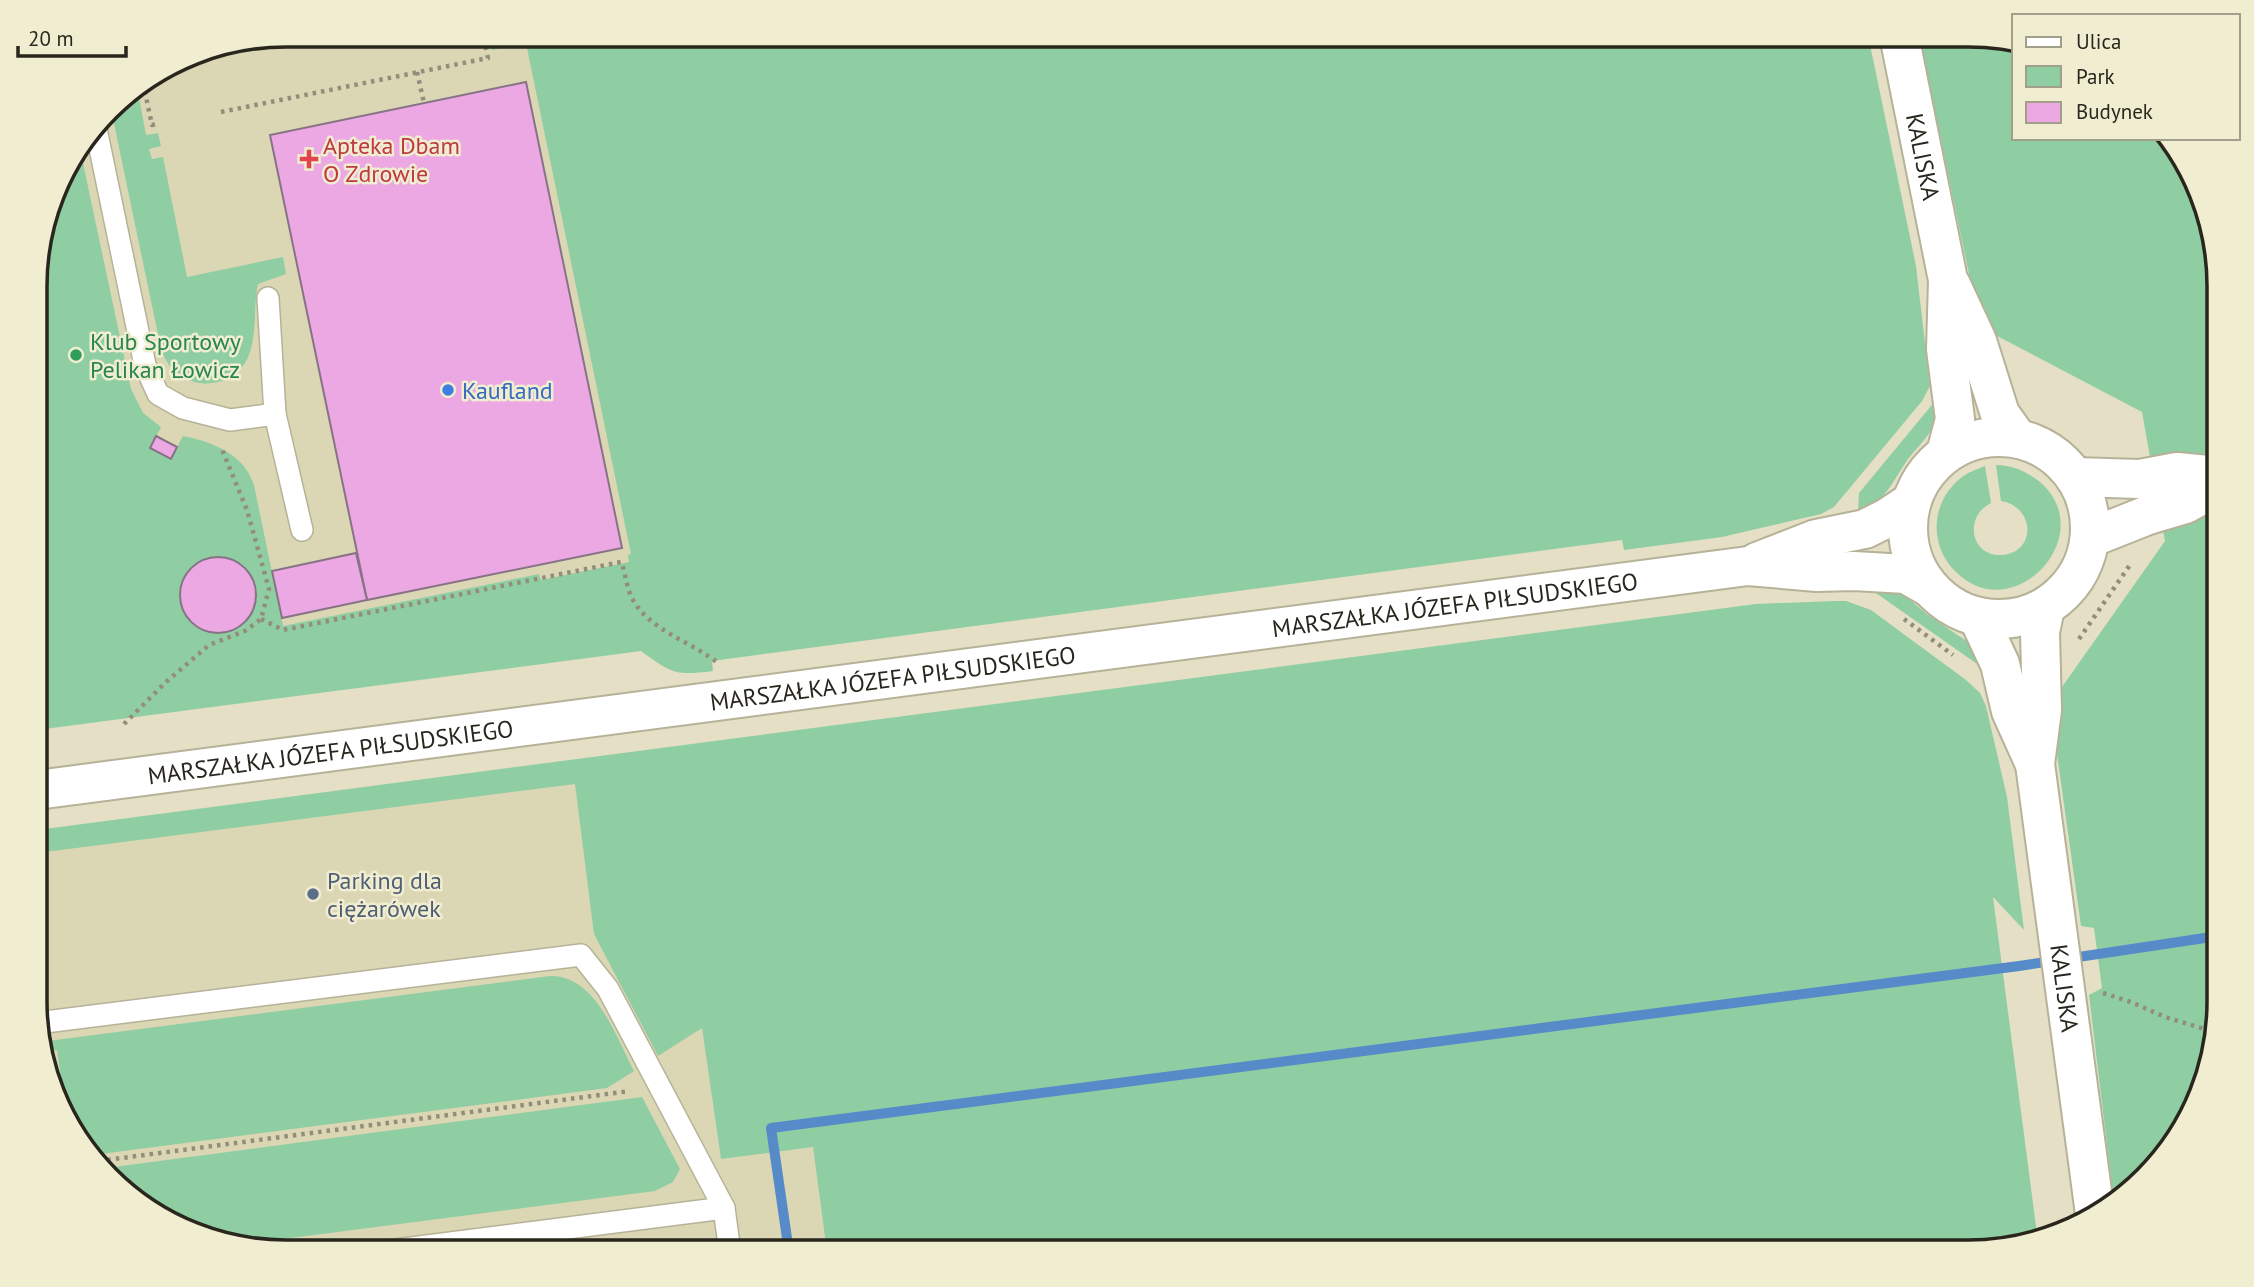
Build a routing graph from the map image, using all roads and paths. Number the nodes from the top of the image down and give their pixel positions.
1 (1901, 47) edge
2 (486, 48) edge
3 (417, 72) junction
4 (146, 92) edge
5 (424, 103) dead end
6 (221, 111) dead end
7 (157, 124) dead end
8 (98, 139) edge
9 (1948, 280) junction
10 (268, 298) dead end
11 (209, 414) junction
12 (275, 414) junction
13 (2017, 438) junction
14 (1947, 453) junction
15 (2206, 475) edge
16 (2075, 477) junction
17 (2206, 493) edge
18 (1911, 502) junction
19 (302, 530) dead end
20 (2090, 538) junction
21 (1748, 566) junction
22 (1927, 586) junction
23 (2045, 608) junction
24 (1979, 617) junction
25 (261, 619) junction
26 (722, 667) dead end
27 (124, 724) dead end
28 (2035, 764) junction
29 (47, 789) edge
30 (2067, 996) junction
31 (48, 1022) edge
32 (2205, 1029) edge
33 (641, 1089) dead end
34 (107, 1160) edge
35 (2094, 1204) edge
36 (724, 1208) junction
37 (475, 1240) edge
38 (728, 1240) edge

1 - 9 street, KALISKA
2 - 3 path
3 - 5 path
3 - 6 path
4 - 7 path
8 - 11 lane
9 - 13 street, KALISKA
9 - 14 street, KALISKA
10 - 12 lane
11 - 12 lane
11 - 25 path
12 - 19 lane
13 - 14 street
13 - 16 street
14 - 18 street
15 - 16 street
16 - 20 street
17 - 20 street
18 - 21 street, MARSZAŁKA JÓZEFA PIŁSUDSKIEGO
18 - 22 street
20 - 23 street
21 - 22 street, MARSZAŁKA JÓZEFA PIŁSUDSKIEGO
21 - 29 street, MARSZAŁKA JÓZEFA PIŁSUDSKIEGO
22 - 24 street
23 - 24 street
23 - 28 street, KALISKA
24 - 28 street, KALISKA
25 - 26 path
25 - 27 path
28 - 30 street, KALISKA
30 - 32 path
30 - 35 street, KALISKA
31 - 36 lane
33 - 34 path
36 - 37 lane
36 - 38 lane

